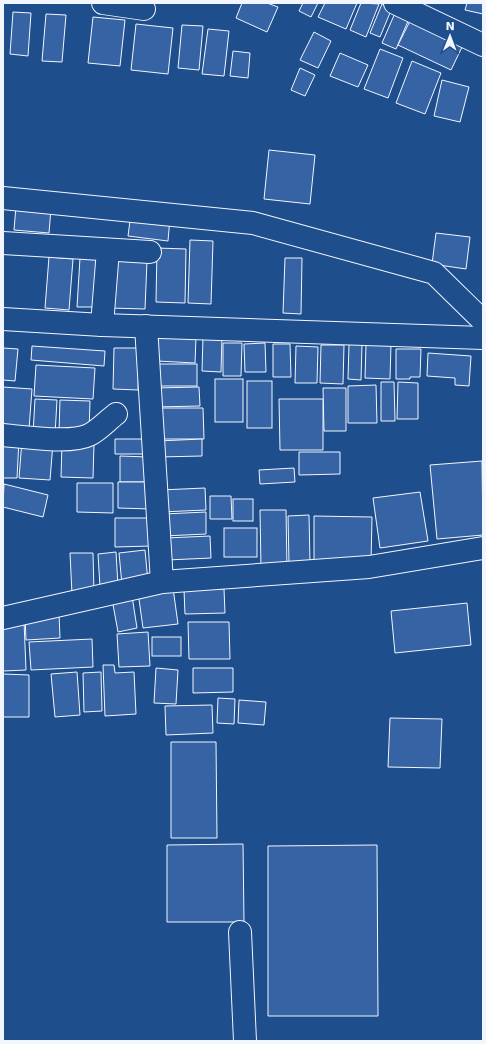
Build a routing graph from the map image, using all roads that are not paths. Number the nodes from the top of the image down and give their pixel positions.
1 (103, 3) edge
2 (395, 3) edge
3 (144, 8) dead end
4 (483, 45) edge
5 (3, 198) edge
6 (3, 243) edge
7 (108, 250) junction
8 (150, 252) dead end
9 (3, 319) edge
10 (483, 321) edge
11 (102, 325) junction
12 (146, 326) junction
13 (483, 338) edge
14 (116, 414) dead end
15 (3, 435) edge
16 (483, 548) edge
17 (162, 582) junction
18 (3, 618) edge
19 (240, 932) dead end
20 (245, 1041) edge

1 - 3 street
2 - 4 street
5 - 10 street
6 - 7 street
7 - 8 street
7 - 11 street
9 - 11 street
11 - 12 street
12 - 13 street
12 - 17 street
14 - 15 street
16 - 17 street
17 - 18 street
19 - 20 street

